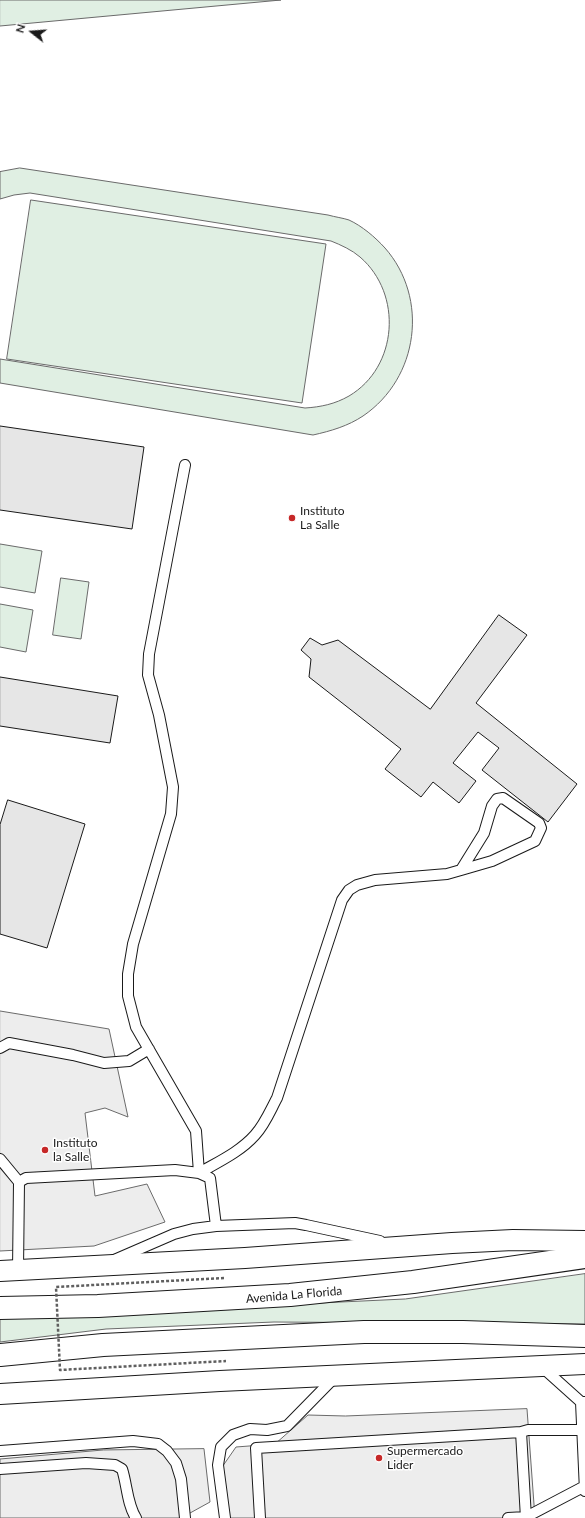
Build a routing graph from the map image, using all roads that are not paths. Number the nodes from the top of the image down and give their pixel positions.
1 (185, 465) dead end
2 (461, 870) junction
3 (0, 1048) edge
4 (149, 1049) junction
5 (0, 1158) edge
6 (199, 1173) junction
7 (19, 1182) junction
8 (216, 1226) junction
9 (585, 1241) edge
10 (406, 1246) junction
11 (585, 1258) edge
12 (102, 1265) junction
13 (9, 1270) edge
14 (0, 1308) edge
15 (585, 1336) edge
16 (0, 1355) edge
17 (585, 1364) edge
18 (542, 1367) junction
19 (337, 1376) junction
20 (0, 1394) edge
21 (583, 1402) edge
22 (581, 1430) junction
23 (521, 1432) junction
24 (0, 1451) edge
25 (0, 1469) edge
26 (585, 1486) edge
27 (585, 1491) edge
28 (526, 1517) edge
29 (136, 1518) edge
30 (185, 1518) edge
31 (225, 1518) edge
32 (260, 1518) edge
33 (508, 1518) edge

1 - 4 lane
2 - 2 lane
2 - 6 lane
3 - 4 lane
4 - 6 lane
5 - 7 lane
6 - 7 lane
6 - 8 lane
7 - 13 lane
8 - 10 lane
8 - 12 lane
9 - 10 street
10 - 12 street
11 - 14 main road, Avenida La Florida
12 - 13 street
15 - 16 main road
17 - 18 street
18 - 19 street
18 - 21 lane
19 - 20 street
19 - 31 lane
21 - 22 lane
22 - 23 lane
22 - 26 lane
23 - 28 lane
23 - 32 lane
24 - 30 lane
25 - 29 lane
26 - 27 lane
26 - 28 lane
28 - 33 lane

